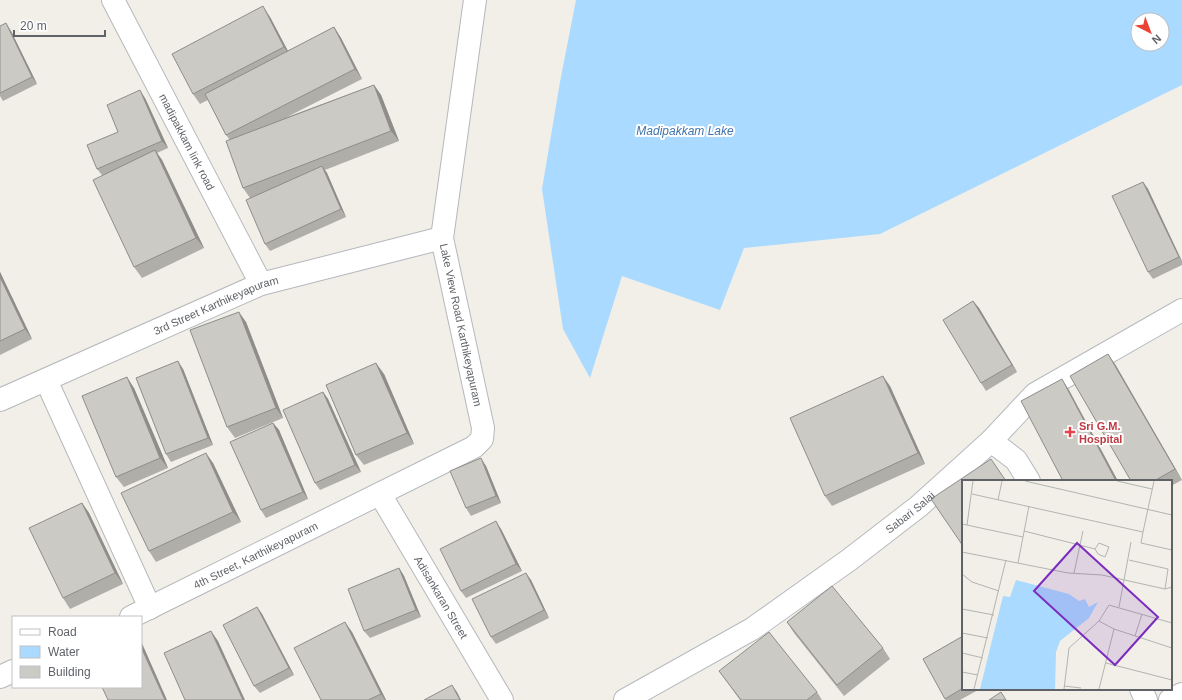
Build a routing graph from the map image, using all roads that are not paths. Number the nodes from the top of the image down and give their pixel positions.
1 (113, 0) edge
2 (475, 0) edge
3 (442, 238) junction
4 (261, 284) junction
5 (1182, 310) edge
6 (46, 380) junction
7 (0, 400) edge
8 (991, 441) junction
9 (1028, 480) edge
10 (380, 494) junction
11 (150, 608) junction
12 (133, 616) edge
13 (12, 671) edge
14 (0, 677) edge
15 (1141, 690) edge
16 (1182, 694) edge
17 (502, 700) edge
18 (626, 700) edge
19 (1146, 700) edge
20 (1170, 700) edge

1 - 4 street, madipakkam link road
2 - 3 street, Lake View Road Karthikeyapuram
3 - 4 street, 3rd Street Karthikeyapuram
3 - 10 street, Lake View Road Karthikeyapuram
4 - 6 street, 3rd Street Karthikeyapuram
5 - 8 street, Sabari Salai
6 - 7 street, 3rd Street Karthikeyapuram
6 - 11 street
8 - 9 street
8 - 18 street, Sabari Salai
10 - 11 street, 4th Street, Karthikeyapuram
10 - 17 street, Adisankaran Street
11 - 12 street, 4th Street, Karthikeyapuram
13 - 14 street
15 - 19 street
16 - 20 street

